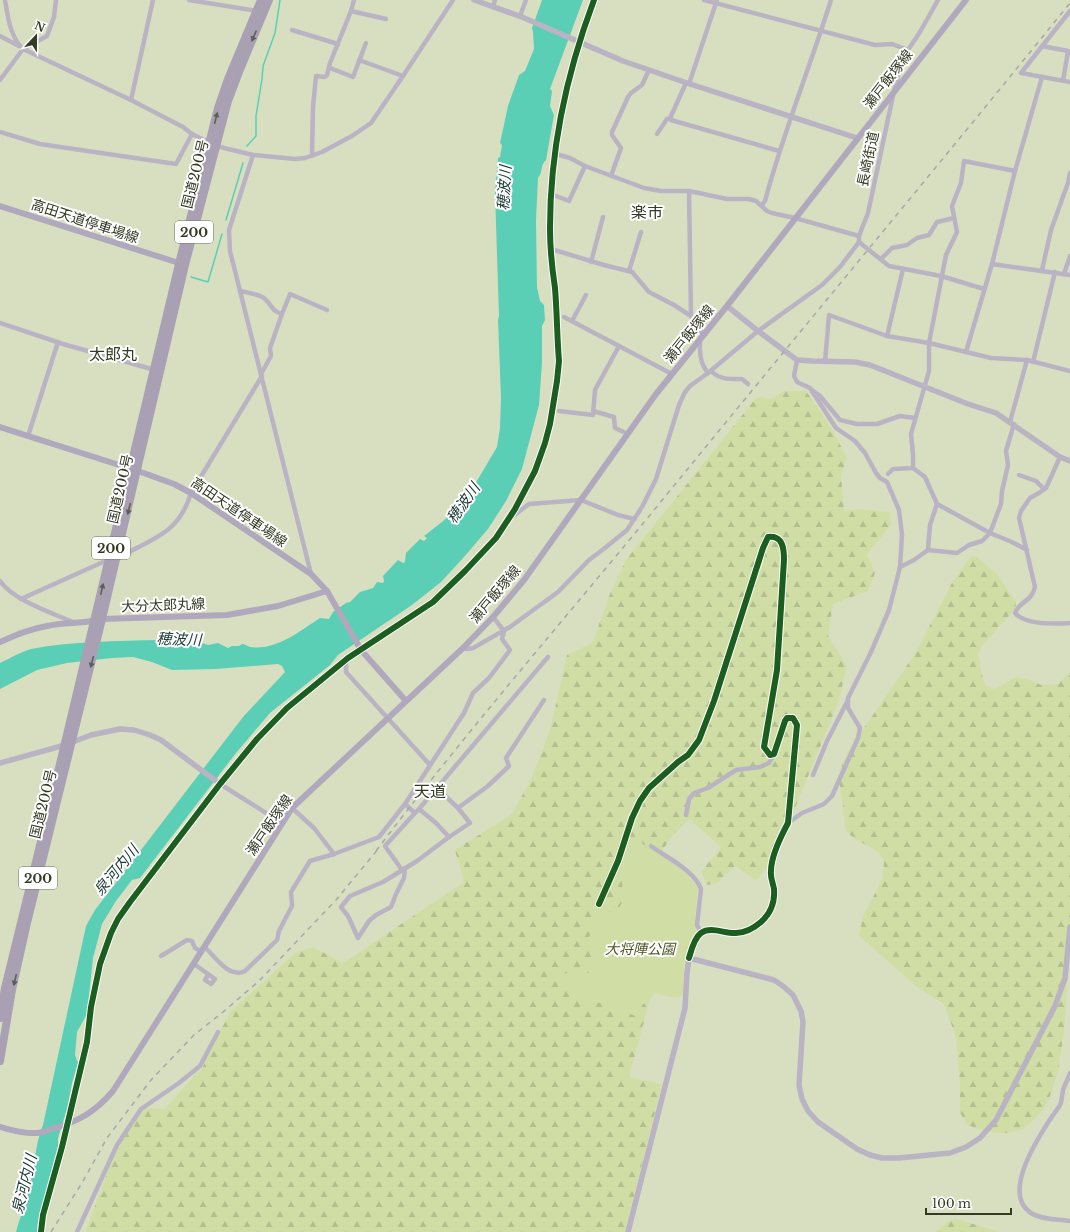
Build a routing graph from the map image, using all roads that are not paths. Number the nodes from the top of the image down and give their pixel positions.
1 (5, 0) edge
2 (56, 0) edge
3 (154, 0) edge
4 (189, 0) edge
5 (261, 0) edge
6 (269, 0) edge
7 (354, 0) edge
8 (453, 0) edge
9 (474, 0) edge
10 (495, 0) edge
11 (526, 0) edge
12 (594, 0) edge
13 (704, 0) edge
14 (831, 0) edge
15 (938, 0) edge
16 (966, 0) edge
17 (716, 2) edge
18 (493, 7) junction
19 (260, 11) junction
20 (351, 11) junction
21 (1070, 11) edge
22 (521, 17) junction
23 (386, 18) dead end
24 (292, 30) dead end
25 (821, 32) junction
26 (0, 36) edge
27 (577, 40) junction
28 (366, 43) dead end
29 (338, 44) junction
30 (1042, 46) junction
31 (22, 48) junction
32 (908, 50) junction
33 (360, 60) junction
34 (330, 68) junction
35 (649, 70) junction
36 (403, 76) junction
37 (1042, 77) junction
38 (0, 80) edge
39 (1063, 81) junction
40 (1070, 82) edge
41 (688, 83) junction
42 (894, 91) junction
43 (131, 100) junction
44 (792, 117) junction
45 (671, 118) junction
46 (0, 132) edge
47 (192, 134) junction
48 (658, 134) dead end
49 (857, 138) junction
50 (213, 145) junction
51 (779, 151) junction
52 (556, 154) junction
53 (253, 155) junction
54 (312, 156) junction
55 (585, 166) junction
56 (1015, 171) junction
57 (1070, 173) edge
58 (611, 176) junction
59 (689, 191) junction
60 (551, 194) junction
61 (762, 205) junction
62 (0, 206) edge
63 (603, 217) dead end
64 (795, 218) junction
65 (954, 218) junction
66 (641, 232) dead end
67 (859, 236) junction
68 (859, 242) junction
69 (551, 249) junction
70 (1070, 256) edge
71 (881, 259) junction
72 (591, 262) junction
73 (182, 264) junction
74 (992, 264) junction
75 (903, 270) junction
76 (1042, 270) junction
77 (629, 271) junction
78 (1055, 272) junction
79 (1064, 274) junction
80 (1070, 275) edge
81 (941, 276) junction
82 (984, 289) junction
83 (240, 291) junction
84 (586, 295) dead end
85 (727, 306) junction
86 (328, 310) dead end
87 (282, 314) junction
88 (691, 316) junction
89 (564, 317) dead end
90 (572, 321) junction
91 (0, 323) edge
92 (758, 331) junction
93 (887, 336) junction
94 (702, 337) junction
95 (58, 342) junction
96 (929, 343) junction
97 (619, 346) junction
98 (966, 352) junction
99 (797, 360) junction
100 (1027, 360) junction
101 (824, 362) junction
102 (1033, 362) junction
103 (157, 371) junction
104 (1070, 371) edge
105 (710, 372) junction
106 (672, 374) junction
107 (261, 375) junction
108 (748, 384) dead end
109 (924, 387) junction
110 (810, 388) junction
111 (559, 411) dead end
112 (593, 411) junction
113 (915, 418) junction
114 (1012, 423) junction
115 (0, 427) edge
116 (628, 434) junction
117 (28, 436) junction
118 (1060, 457) junction
119 (1070, 461) edge
120 (912, 468) junction
121 (134, 470) junction
122 (888, 474) dead end
123 (1019, 475) dead end
124 (1044, 489) junction
125 (191, 493) junction
126 (581, 500) junction
127 (937, 504) junction
128 (634, 519) junction
129 (508, 520) junction
130 (990, 533) junction
131 (928, 550) junction
132 (1027, 550) junction
133 (127, 553) dead end
134 (104, 562) dead end
135 (900, 567) junction
136 (311, 574) junction
137 (0, 582) edge
138 (328, 593) junction
139 (21, 599) junction
140 (493, 617) junction
141 (75, 622) junction
142 (1070, 623) edge
143 (97, 624) junction
144 (504, 631) junction
145 (0, 642) edge
146 (463, 648) junction
147 (360, 649) junction
148 (548, 657) dead end
149 (346, 660) junction
150 (848, 698) junction
151 (544, 700) dead end
152 (406, 701) junction
153 (388, 718) junction
154 (69, 744) junction
155 (774, 754) junction
156 (0, 763) edge
157 (430, 765) junction
158 (813, 775) dead end
159 (220, 784) junction
160 (437, 788) junction
161 (405, 804) junction
162 (292, 808) junction
163 (458, 808) junction
164 (417, 811) junction
165 (686, 815) dead end
166 (282, 823) junction
167 (788, 823) junction
168 (449, 838) junction
169 (651, 846) dead end
170 (334, 854) junction
171 (403, 869) junction
172 (599, 904) dead end
173 (1070, 926) edge
174 (701, 933) junction
175 (203, 950) junction
176 (161, 956) dead end
177 (689, 958) junction
178 (194, 964) junction
179 (208, 975) dead end
180 (0, 1018) edge
181 (218, 1032) dead end
182 (0, 1061) edge
183 (1070, 1073) edge
184 (67, 1125) junction
185 (0, 1127) edge
186 (1070, 1221) edge
187 (41, 1232) edge
188 (77, 1232) edge
189 (628, 1232) edge

1 - 31 street
2 - 31 street
3 - 43 street
4 - 19 street
5 - 19 highway, 国道200号 / 200
6 - 19 highway, 国道200号 / 200
7 - 20 street
8 - 36 street
9 - 18 street
10 - 18 street
11 - 22 street
12 - 27 street
13 - 17 street
14 - 25 street
15 - 32 street, 長崎街道
16 - 42 main road, 瀬戸飯塚線
17 - 25 street
17 - 41 street
18 - 22 street
19 - 50 highway, 国道200号 / 200
20 - 23 street
20 - 29 street
21 - 30 street
22 - 27 street
24 - 29 street
25 - 32 street
25 - 44 street
26 - 31 street
27 - 35 street
27 - 52 street
28 - 33 street
29 - 34 street
30 - 37 street
30 - 39 street
31 - 38 street
31 - 43 street
32 - 42 street, 長崎街道
33 - 34 street
33 - 36 street
34 - 54 street
35 - 41 street
35 - 58 street
36 - 54 street
37 - 39 street
37 - 56 street
39 - 40 street
41 - 44 street
41 - 45 street
42 - 49 main road, 瀬戸飯塚線
42 - 67 street, 長崎街道
43 - 47 street
44 - 49 street
44 - 51 street
45 - 48 street
45 - 51 street
46 - 47 street
47 - 50 street
49 - 64 main road, 瀬戸飯塚線
50 - 53 street
50 - 73 highway, 国道200号 / 200
51 - 61 street
52 - 55 street
52 - 60 street
53 - 54 street
53 - 83 street
55 - 58 street
55 - 60 street
56 - 65 street
56 - 74 street
57 - 76 street
58 - 59 street
59 - 61 street
59 - 88 street
60 - 69 street
61 - 64 street
62 - 73 main road, 高田天道停車場線
63 - 72 street
64 - 67 street
64 - 85 main road, 瀬戸飯塚線
65 - 71 street
65 - 81 street
66 - 77 street
67 - 68 street
68 - 71 street
68 - 92 street
69 - 72 street
69 - 129 street
70 - 79 street
71 - 75 street
72 - 77 street
73 - 103 highway, 国道200号 / 200
74 - 76 street
74 - 82 street
75 - 81 street
75 - 93 street
76 - 78 street
77 - 88 street
78 - 79 street
78 - 102 street
79 - 80 street
81 - 82 street
81 - 96 street
82 - 98 street
83 - 87 street
83 - 107 street
84 - 90 street
85 - 92 street
85 - 94 main road, 瀬戸飯塚線
86 - 87 street
87 - 107 street
88 - 94 street
89 - 90 street
90 - 97 street
91 - 95 street
92 - 99 street
92 - 105 street
93 - 96 street
93 - 101 street
94 - 105 street
94 - 106 main road, 瀬戸飯塚線
95 - 103 street
95 - 117 street
96 - 98 street
96 - 109 street
97 - 106 street
97 - 112 street
98 - 100 street
99 - 101 street
99 - 110 street
100 - 102 street
100 - 114 street
101 - 109 street
102 - 104 street
103 - 121 highway, 国道200号 / 200
105 - 108 street
105 - 128 street
106 - 116 main road, 瀬戸飯塚線
107 - 125 street
107 - 136 street
109 - 113 street
109 - 114 street
110 - 113 street
110 - 135 street
111 - 112 street
112 - 116 street
113 - 120 street
114 - 118 street
114 - 130 street
115 - 117 main road, 高田天道停車場線
116 - 126 main road, 瀬戸飯塚線
117 - 121 main road, 高田天道停車場線
118 - 119 street
118 - 124 street
120 - 122 street
120 - 127 street
121 - 125 main road, 高田天道停車場線
121 - 143 highway, 国道200号 / 200
123 - 124 street
124 - 132 street
125 - 133 street
125 - 136 main road, 高田天道停車場線
126 - 128 street
126 - 129 street
126 - 140 main road, 瀬戸飯塚線
127 - 130 street
127 - 131 street
128 - 144 street
129 - 147 street
130 - 131 street
130 - 132 street
131 - 135 street
132 - 142 street
134 - 139 street
135 - 150 street
136 - 138 main road, 高田天道停車場線
137 - 139 street
138 - 143 main road, 大分太郎丸線
138 - 147 main road, 高田天道停車場線
139 - 141 street
140 - 144 street
140 - 146 main road, 瀬戸飯塚線
141 - 143 main road, 大分太郎丸線
141 - 145 main road, 大分太郎丸線
143 - 154 highway, 国道200号 / 200
144 - 146 street
144 - 157 street
146 - 152 main road, 瀬戸飯塚線
147 - 149 street
147 - 152 main road, 高田天道停車場線
148 - 160 street
149 - 153 street
149 - 159 street
150 - 158 street
150 - 167 street
151 - 163 street
152 - 153 main road, 瀬戸飯塚線
153 - 157 street
153 - 162 main road, 瀬戸飯塚線
154 - 156 street
154 - 159 street
154 - 180 highway, 国道200号 / 200
154 -> 182 highway, 国道200号 / 200
155 - 165 street
155 - 167 street
155 - 172 street
157 - 161 street
159 - 166 street
159 - 184 street
160 - 163 street
160 - 164 street
161 - 164 street
161 - 170 street
162 - 166 main road, 瀬戸飯塚線
162 - 170 street
163 - 168 street
164 - 168 street
164 - 171 street
166 - 175 main road, 瀬戸飯塚線
167 - 174 street
168 - 171 street
169 - 174 street
170 - 175 street
171 - 171 street
173 - 177 street
174 - 177 street
175 - 176 street
175 - 178 main road, 瀬戸飯塚線
177 - 189 street
178 - 179 street
178 - 184 main road, 瀬戸飯塚線
181 - 188 street
183 - 186 street
184 - 185 main road, 瀬戸飯塚線
184 - 187 street

